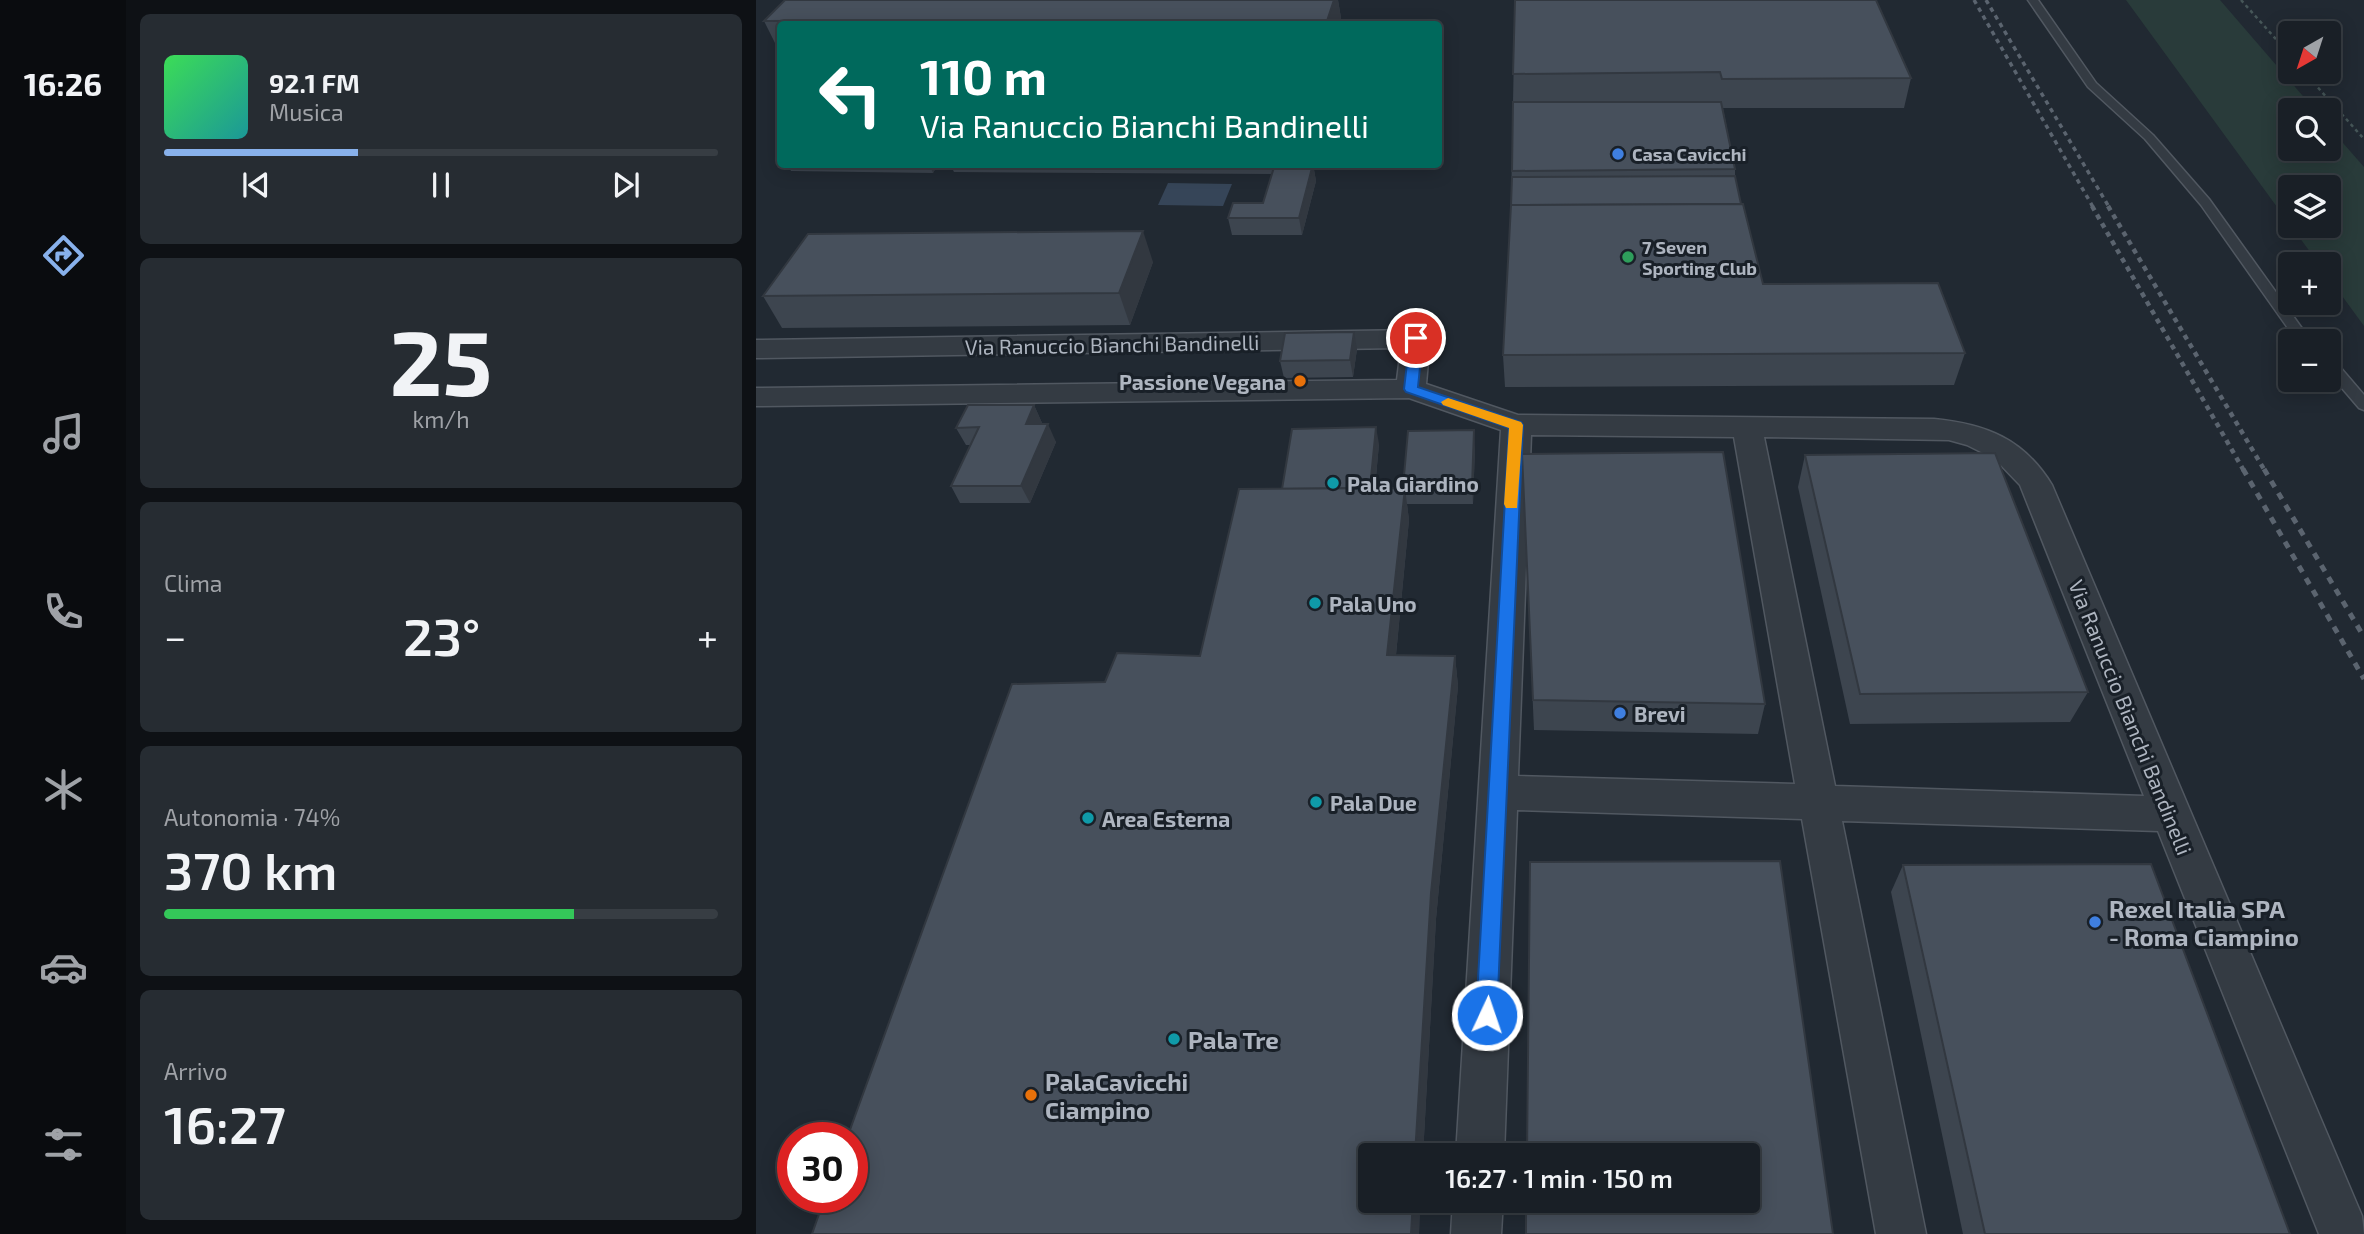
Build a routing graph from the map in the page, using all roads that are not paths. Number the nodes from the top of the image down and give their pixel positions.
1 (2032, 0) edge
2 (2295, 329) edge
3 (756, 349) edge
4 (2341, 377) edge
5 (1411, 389) junction
6 (756, 397) edge
7 (2364, 405) edge
8 (1516, 425) junction
9 (1747, 428) junction
10 (1497, 792) junction
11 (1819, 803) junction
12 (2172, 814) junction
13 (1481, 1143) edge
14 (1477, 1213) edge
15 (1476, 1234) edge
16 (1901, 1234) edge
17 (2344, 1234) edge

1 - 2 lane
3 - 5 street, Via Ranuccio Bianchi Bandinelli
4 - 7 lane
5 - 6 street, Via Ranuccio Bianchi Bandinelli
5 - 8 street, Via Ranuccio Bianchi Bandinelli
8 - 9 street, Via Ranuccio Bianchi Bandinelli
8 - 10 street
9 - 11 street
9 - 12 street, Via Ranuccio Bianchi Bandinelli
10 - 11 street
10 - 13 street
11 - 12 street
11 - 16 street
12 - 17 street, Via Ranuccio Bianchi Bandinelli
14 - 15 street

